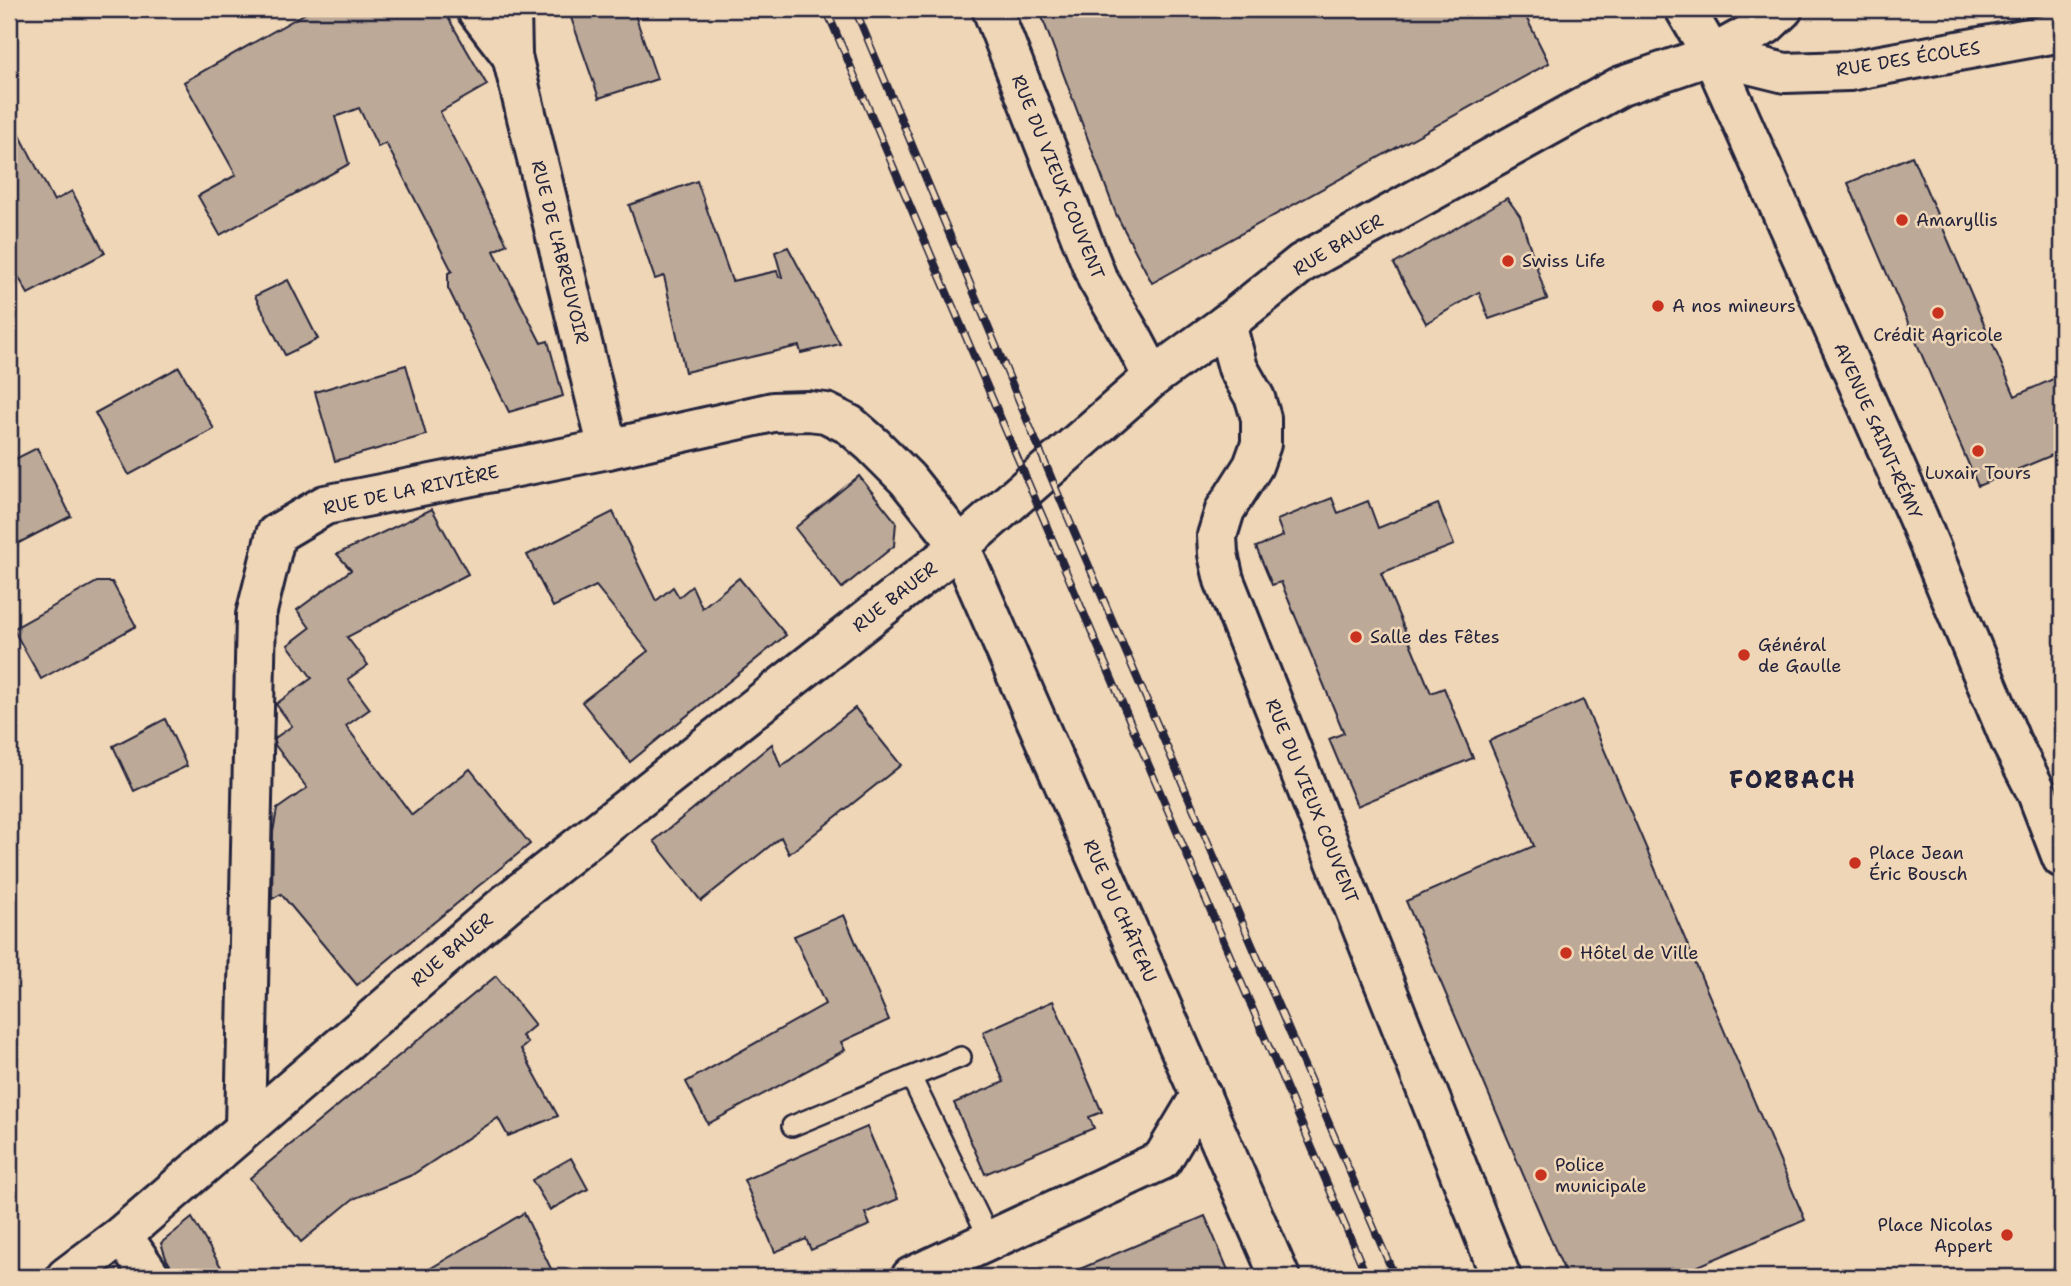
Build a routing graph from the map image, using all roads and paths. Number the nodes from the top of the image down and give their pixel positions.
1 (476, 9) edge
2 (511, 9) edge
3 (992, 9) edge
4 (1685, 9) edge
5 (1783, 9) edge
6 (2062, 32) edge
7 (1712, 55) junction
8 (512, 56) junction
9 (1226, 324) junction
10 (1153, 377) junction
11 (608, 449) junction
12 (960, 546) junction
13 (2062, 858) edge
14 (961, 1057) dead end
15 (911, 1077) junction
16 (1201, 1095) junction
17 (792, 1126) dead end
18 (245, 1128) junction
19 (122, 1234) junction
20 (990, 1240) junction
21 (66, 1277) edge
22 (150, 1277) edge
23 (911, 1277) edge
24 (1280, 1277) edge
25 (1501, 1277) edge

1 - 8 street, RUE DE L'ABREUVOIR
2 - 8 street, RUE DE L'ABREUVOIR
3 - 10 street, RUE DU VIEUX COUVENT
4 - 7 street, AVENUE SAINT-RÉMY
5 - 7 street, RUE BAUER
6 - 7 street, RUE DES ÉCOLES
7 - 9 street, RUE BAUER
7 - 13 street, AVENUE SAINT-RÉMY
8 - 11 street, RUE DE L'ABREUVOIR
9 - 10 street, RUE BAUER
9 - 25 street, RUE DU VIEUX COUVENT
10 - 12 street, RUE BAUER
11 - 12 street, RUE DE LA RIVIÈRE
11 - 18 street, RUE DE LA RIVIÈRE
12 - 16 street, RUE DU CHÂTEAU
12 - 18 street, RUE BAUER
14 - 15 lane
15 - 17 lane
15 - 20 lane
16 - 20 street
16 - 24 street, RUE DU CHÂTEAU
18 - 19 street, RUE BAUER
19 - 21 street, RUE BAUER
19 - 22 street
20 - 23 street

